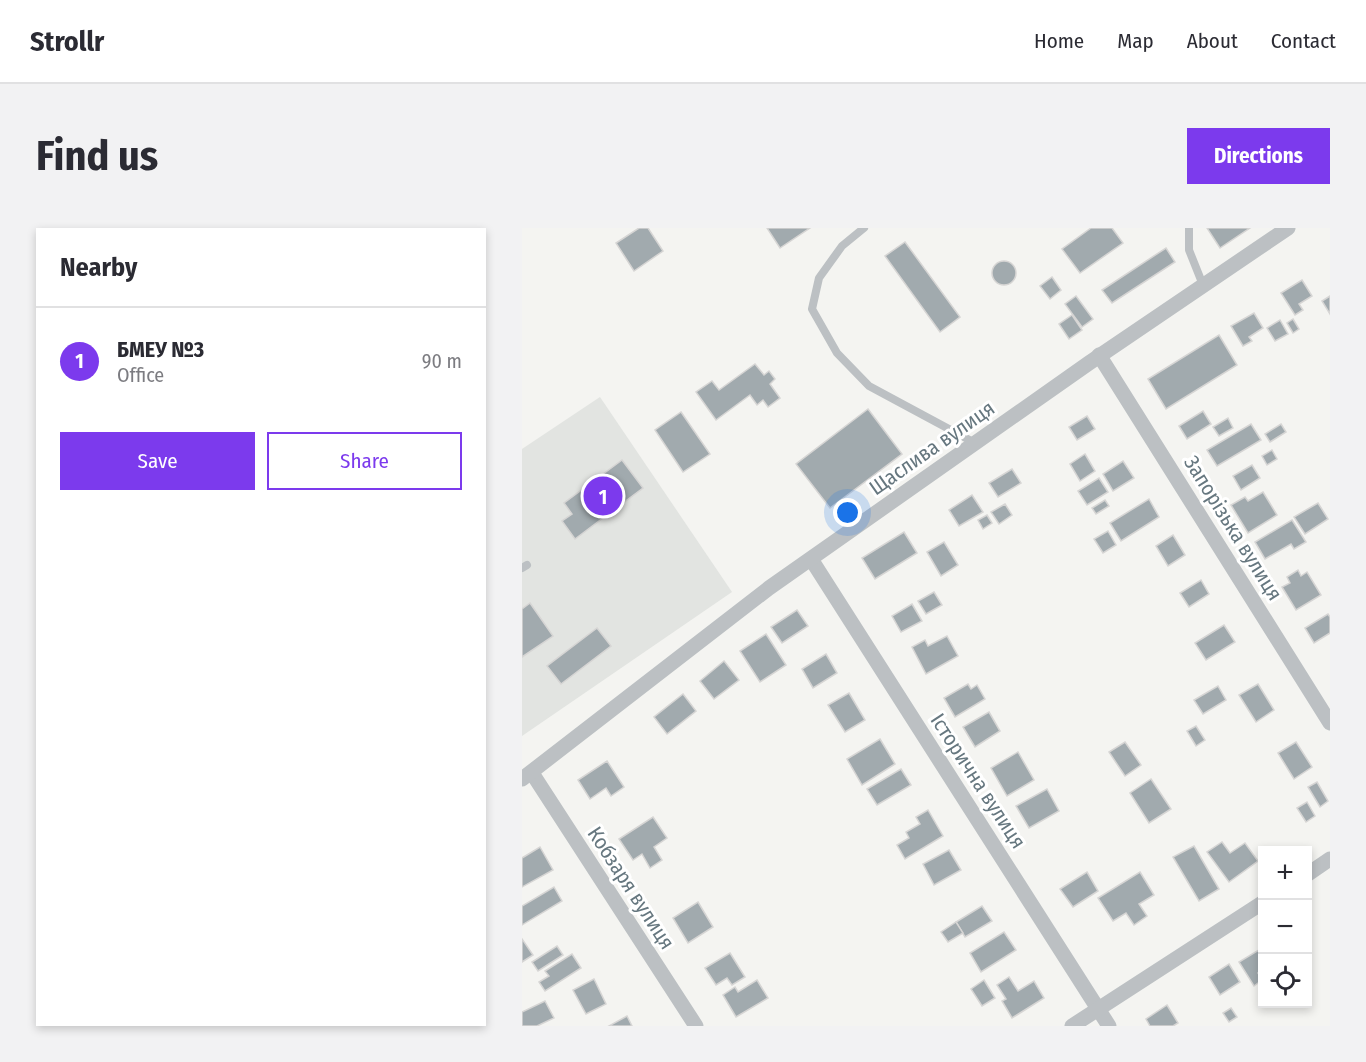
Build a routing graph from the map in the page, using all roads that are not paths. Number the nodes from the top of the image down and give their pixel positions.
1 (864, 228) edge
2 (1189, 228) edge
3 (1288, 228) edge
4 (1203, 285) junction
5 (1100, 356) junction
6 (975, 444) junction
7 (811, 559) junction
8 (1330, 723) edge
9 (527, 776) edge
10 (1330, 859) edge
11 (1312, 871) edge
12 (1258, 906) edge
13 (1098, 1009) junction
14 (696, 1026) edge
15 (1072, 1026) edge
16 (1109, 1026) edge

1 - 6 lane
2 - 4 lane
3 - 4 street, Щаслива вулиця
4 - 5 street, Щаслива вулиця
5 - 6 street, Щаслива вулиця
5 - 8 street, Запорізька вулиця
6 - 7 street, Щаслива вулиця
7 - 9 street, Щаслива вулиця
7 - 13 street, Історична вулиця
9 - 14 street, Кобзаря вулиця
10 - 11 street
12 - 13 street
13 - 15 street
13 - 16 street, Історична вулиця

